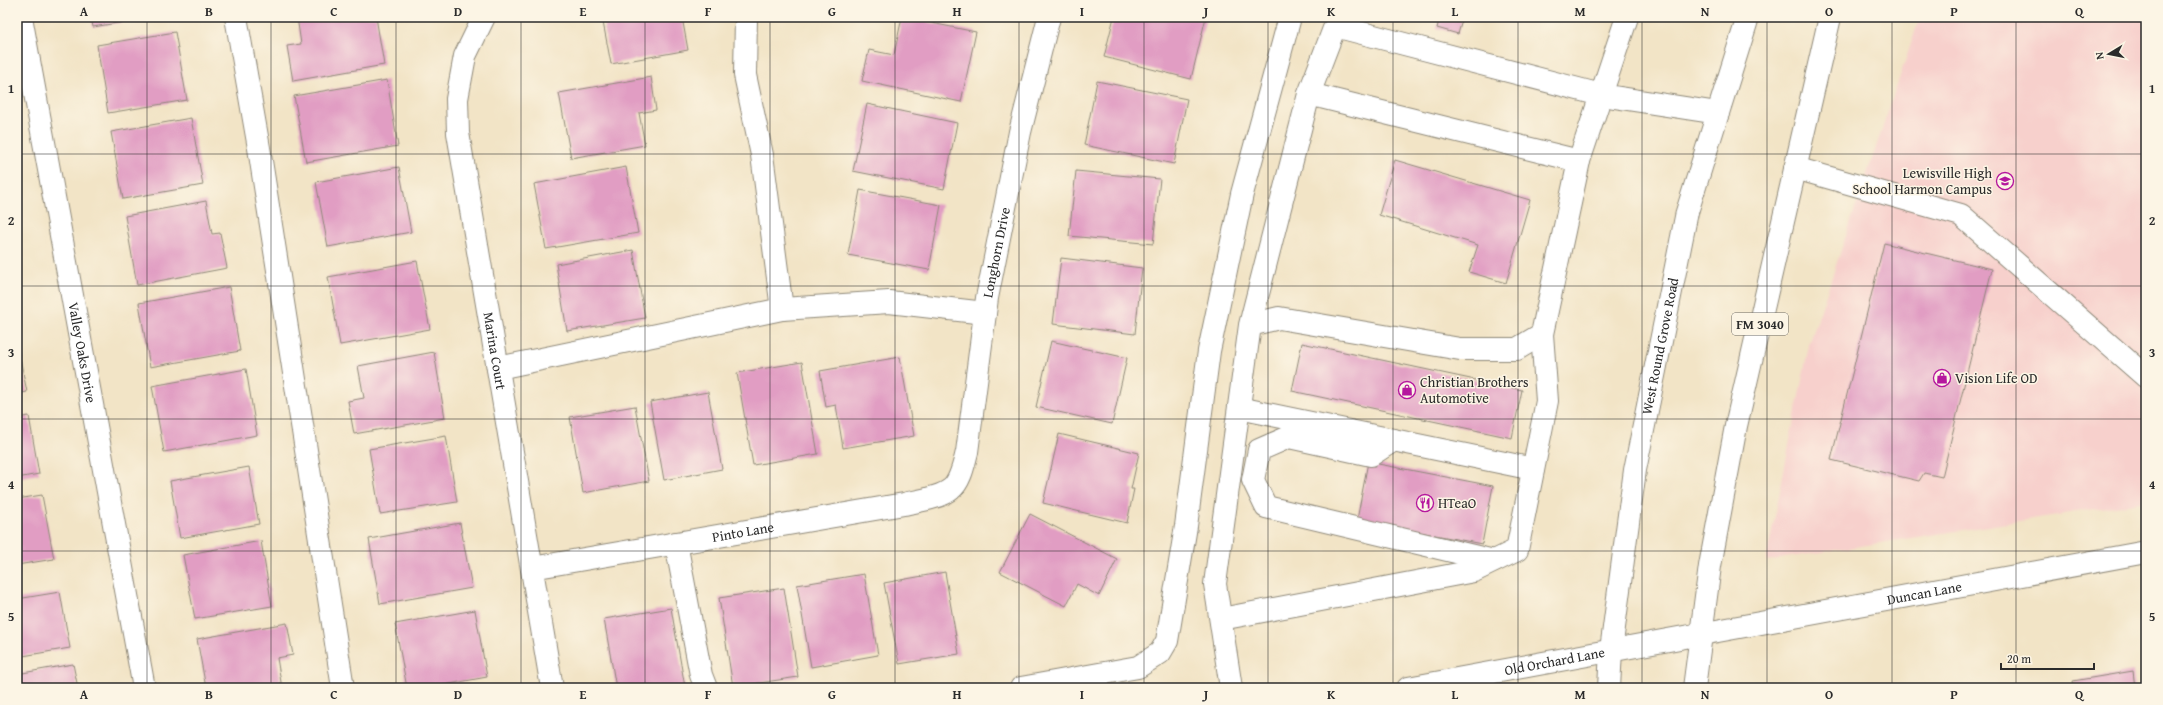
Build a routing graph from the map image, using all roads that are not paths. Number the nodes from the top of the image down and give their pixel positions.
1 (21, 17) edge
2 (236, 17) edge
3 (484, 17) edge
4 (746, 17) edge
5 (1049, 17) edge
6 (1290, 17) edge
7 (1627, 17) edge
8 (1748, 17) edge
9 (1830, 17) edge
10 (1309, 94) junction
11 (1601, 95) junction
12 (1718, 113) junction
13 (1579, 161) junction
14 (1795, 168) junction
15 (782, 310) junction
16 (985, 313) junction
17 (1250, 325) junction
18 (1542, 334) junction
19 (498, 368) junction
20 (2146, 377) edge
21 (1239, 408) junction
22 (1394, 440) junction
23 (1533, 469) junction
24 (951, 489) joint
25 (676, 543) junction
26 (2146, 552) edge
27 (1494, 561) junction
28 (532, 568) junction
29 (1220, 619) junction
30 (1702, 633) junction
31 (1611, 650) junction
32 (1609, 686) edge
33 (144, 688) edge
34 (343, 688) edge
35 (552, 688) edge
36 (706, 688) edge
37 (1021, 688) edge
38 (1231, 688) edge
39 (1408, 688) edge
40 (1694, 688) edge

1 - 33 street, Valley Oaks Drive
2 - 34 street
3 - 19 street, Marina Court
4 - 15 street
5 - 16 street, Longhorn Drive
6 - 37 street
7 - 11 street
8 - 12 street, West Round Grove Road
9 - 14 street, FM 3040
10 - 11 street
10 - 13 street
10 - 17 street
11 - 12 street
11 - 13 street
12 - 31 street, West Round Grove Road
13 - 18 street
14 - 20 street
14 - 30 street, FM 3040
15 - 16 street
15 - 19 street
16 - 24 street, Longhorn Drive
17 - 18 street
17 - 21 street
18 - 23 street
19 - 28 street, Marina Court
21 - 22 street
21 - 29 street
22 - 23 street
22 - 27 street
23 - 27 street
24 - 25 street, Pinto Lane
25 - 28 street, Pinto Lane
25 - 36 street
26 - 30 street, Duncan Lane
27 - 29 street
28 - 35 street, Marina Court
29 - 38 street
30 - 31 street, Old Orchard Lane
30 - 40 street, FM 3040
31 - 32 street, West Round Grove Road
31 - 39 street, Old Orchard Lane

